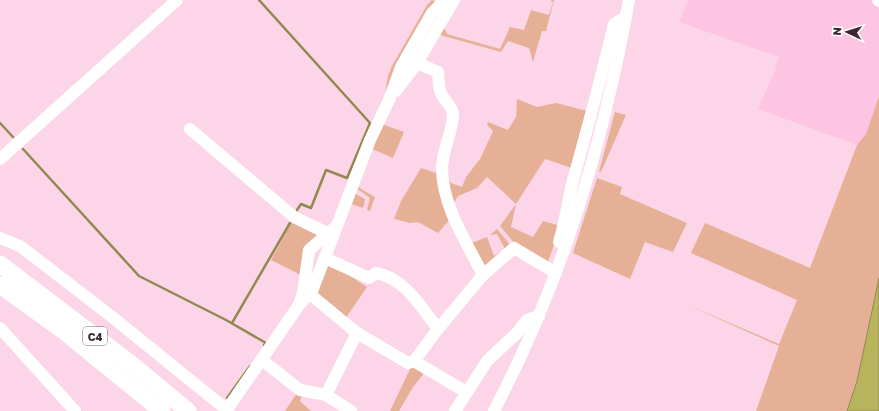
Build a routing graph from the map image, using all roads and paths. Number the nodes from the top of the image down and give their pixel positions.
1 (177, 0) edge
2 (629, 0) edge
3 (447, 1) edge
4 (417, 63) junction
5 (389, 100) junction
6 (190, 129) dead end
7 (0, 159) edge
8 (331, 235) junction
9 (0, 238) edge
10 (325, 258) junction
11 (0, 264) edge
12 (553, 271) junction
13 (483, 276) junction
14 (0, 285) edge
15 (307, 291) junction
16 (539, 316) junction
17 (0, 328) edge
18 (438, 329) junction
19 (358, 333) junction
20 (262, 360) junction
21 (414, 361) junction
22 (466, 392) junction
23 (326, 395) junction
24 (226, 410) edge
25 (75, 411) edge
26 (162, 411) edge
27 (188, 411) edge
28 (351, 411) edge
29 (455, 411) edge
30 (494, 411) edge

1 - 7 street
2 - 12 street
3 - 4 street
3 - 5 street
4 - 5 street
4 - 13 street
5 - 8 street
6 - 8 street
8 - 10 street
8 - 15 street
9 - 24 street
10 - 15 street
10 - 18 street
11 - 27 highway, C4
12 - 13 street
12 - 16 street
13 - 18 street
14 - 26 highway, C4
15 - 19 street
15 - 20 street
16 - 22 street
16 - 30 street
17 - 25 street
18 - 21 street
19 - 21 street
19 - 23 street
20 - 23 street
20 - 24 street
21 - 22 street
22 - 29 street
23 - 28 street

